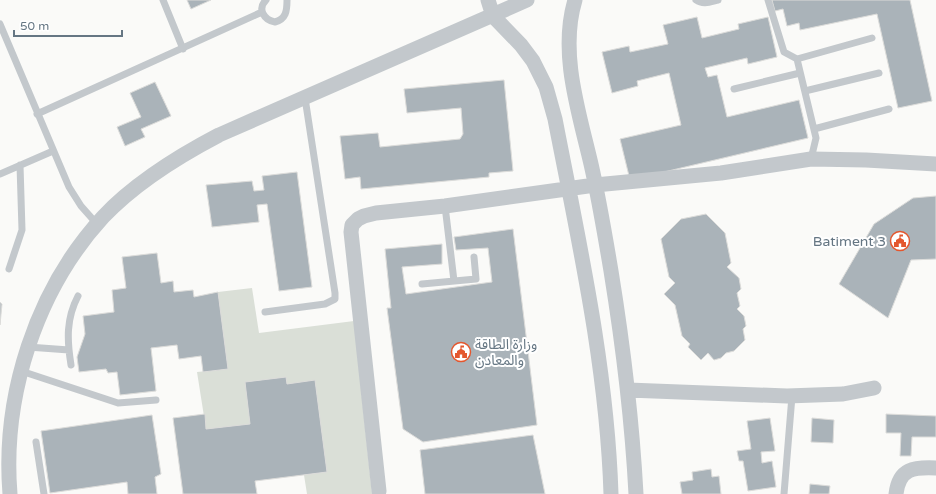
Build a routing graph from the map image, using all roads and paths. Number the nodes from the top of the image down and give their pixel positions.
1 (163, 0) edge
2 (266, 0) edge
3 (287, 0) edge
4 (488, 0) edge
5 (527, 0) edge
6 (575, 0) edge
7 (696, 0) edge
8 (718, 0) edge
9 (768, 0) edge
10 (262, 12) junction
11 (493, 16) junction
12 (0, 24) edge
13 (872, 38) dead end
14 (183, 49) junction
15 (796, 59) junction
16 (800, 73) junction
17 (879, 73) dead end
18 (734, 89) dead end
19 (804, 91) junction
20 (305, 98) junction
21 (889, 109) dead end
22 (37, 114) junction
23 (814, 129) junction
24 (53, 151) junction
25 (811, 159) junction
26 (936, 164) edge
27 (20, 165) junction
28 (0, 174) edge
29 (595, 185) junction
30 (569, 188) junction
31 (445, 206) junction
32 (97, 224) junction
33 (474, 256) dead end
34 (9, 269) dead end
35 (454, 281) junction
36 (422, 284) dead end
37 (78, 296) dead end
38 (265, 312) dead end
39 (28, 347) junction
40 (68, 350) junction
41 (71, 365) dead end
42 (22, 371) junction
43 (874, 388) dead end
44 (628, 390) junction
45 (792, 395) junction
46 (156, 400) dead end
47 (36, 442) dead end
48 (936, 468) edge
49 (4, 476) edge
50 (379, 491) dead end
51 (10, 494) edge
52 (44, 494) edge
53 (611, 494) edge
54 (636, 494) edge
55 (784, 494) edge
56 (896, 494) edge

1 - 14 lane
2 - 10 lane
3 - 10 lane
4 - 11 street
5 - 11 street
6 - 29 street
7 - 8 lane
9 - 15 lane
10 - 14 lane
11 - 20 street
11 - 30 street
12 - 22 lane
13 - 15 lane
14 - 22 lane
15 - 16 lane
16 - 18 lane
16 - 19 lane
17 - 19 lane
19 - 23 lane
20 - 32 street
20 - 38 lane
21 - 23 lane
22 - 24 lane
23 - 25 lane
24 - 27 lane
24 - 32 lane
25 - 26 street
25 - 29 street
27 - 28 lane
27 - 34 lane
29 - 30 street
29 - 44 street
30 - 31 street
30 - 53 street
31 - 35 lane
31 - 50 street
32 - 39 street
33 - 35 lane
35 - 36 lane
37 - 40 lane
39 - 40 lane
39 - 42 street
40 - 41 lane
42 - 46 lane
42 - 49 street
43 - 45 street
44 - 45 street
44 - 54 street
45 - 55 lane
47 - 52 lane
48 - 56 street
49 - 51 street

